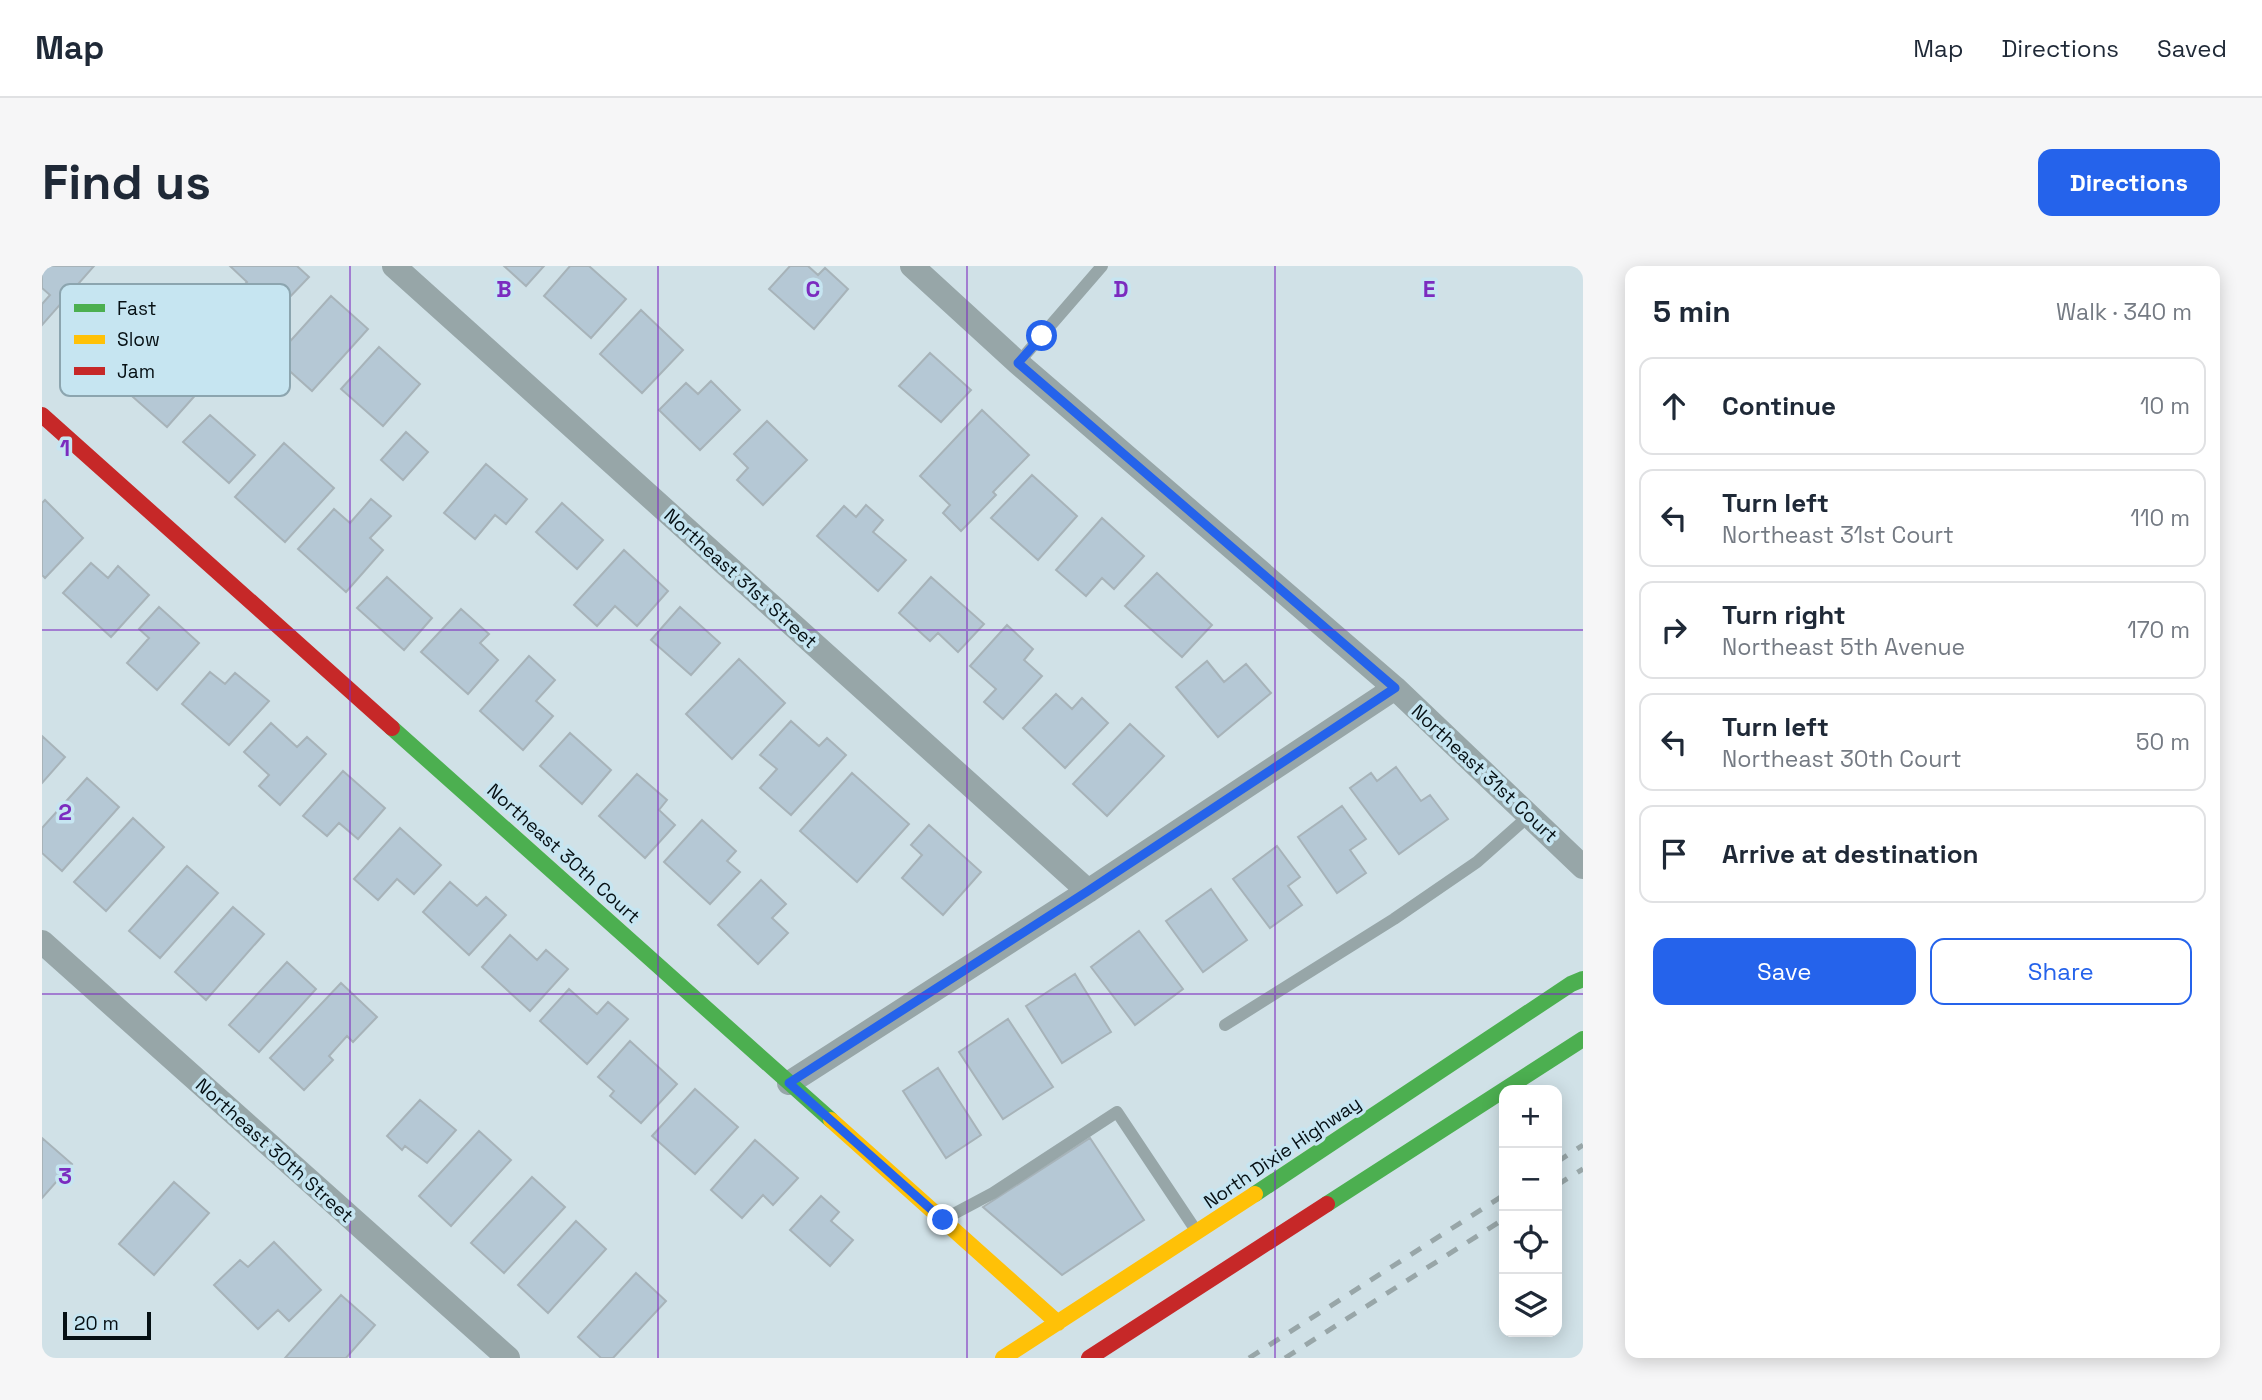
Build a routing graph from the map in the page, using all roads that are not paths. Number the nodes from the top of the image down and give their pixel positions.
1 (394, 266) edge
2 (912, 266) edge
3 (1102, 266) edge
4 (1018, 363) junction
5 (42, 415) edge
6 (1395, 688) junction
7 (1530, 815) junction
8 (1583, 867) edge
9 (1088, 891) junction
10 (42, 942) edge
11 (1583, 979) edge
12 (1225, 1025) dead end
13 (1583, 1039) edge
14 (789, 1083) junction
15 (943, 1220) junction
16 (1197, 1233) junction
17 (1058, 1323) junction
18 (508, 1358) edge
19 (1003, 1358) edge
20 (1089, 1358) edge

1 - 9 street, Northeast 31st Street
2 - 4 street, Northeast 31st Court
3 - 4 lane
4 - 6 street, Northeast 31st Court
5 - 14 street, Northeast 30th Court
6 - 7 street, Northeast 31st Court
6 - 9 street
7 - 8 street, Northeast 31st Court
7 - 12 lane
9 - 14 street
10 - 18 street, Northeast 30th Street
11 - 16 street, North Dixie Highway
13 - 20 street
14 - 15 street, Northeast 30th Court
15 - 16 lane
15 - 17 street, Northeast 30th Court
16 - 17 street, North Dixie Highway
17 - 19 street, North Dixie Highway

